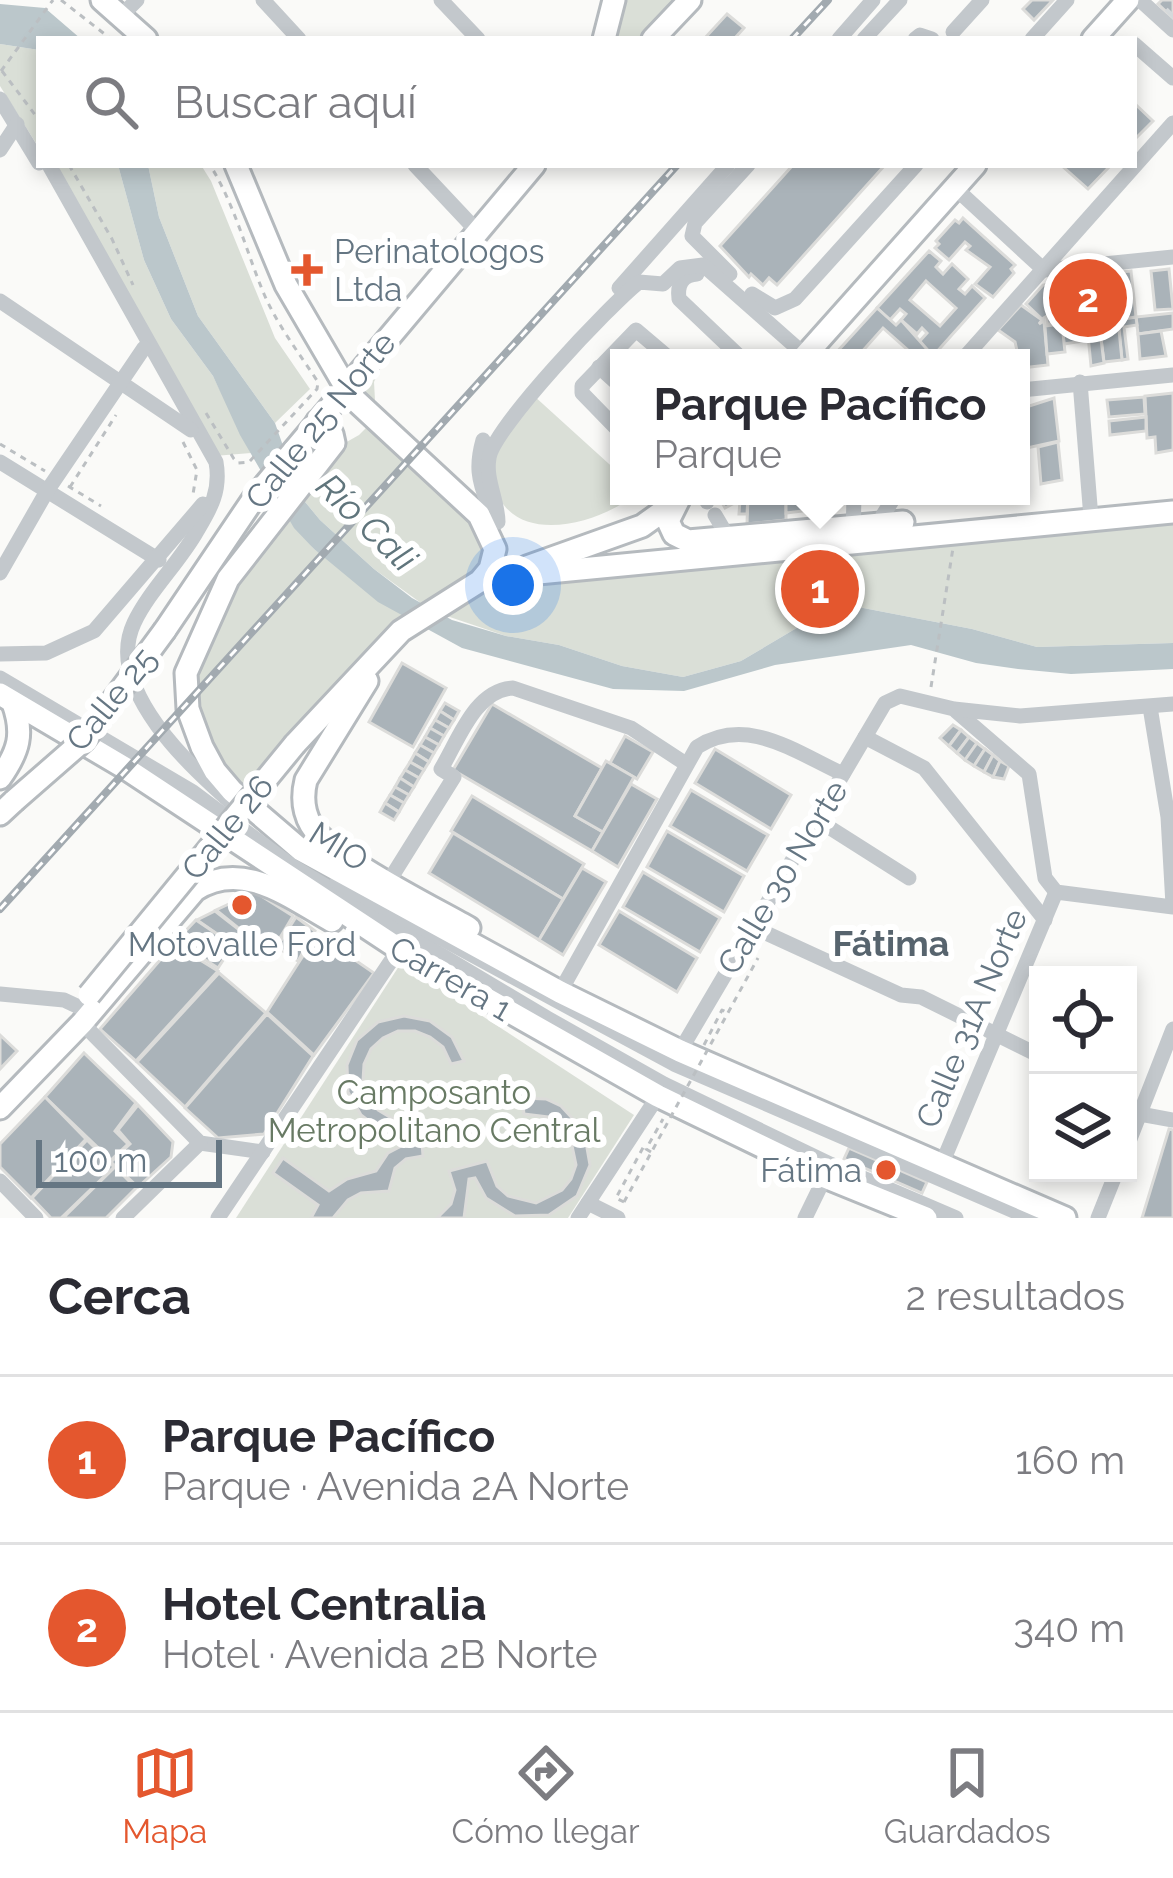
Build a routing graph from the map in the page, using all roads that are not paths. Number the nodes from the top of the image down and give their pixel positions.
1 (102, 0) edge
2 (262, 0) edge
3 (441, 0) edge
4 (690, 0) edge
5 (873, 0) edge
6 (900, 0) edge
7 (909, 0) edge
8 (982, 0) edge
9 (1067, 0) edge
10 (1128, 0) edge
11 (1140, 0) edge
12 (611, 2) edge
13 (130, 8) edge
14 (1109, 21) junction
15 (1169, 23) edge
16 (953, 32) dead end
17 (144, 36) edge
18 (296, 36) edge
19 (475, 36) edge
20 (605, 36) edge
21 (656, 36) edge
22 (841, 36) edge
23 (867, 36) edge
24 (877, 36) edge
25 (1035, 36) edge
26 (1096, 36) edge
27 (1125, 36) edge
28 (1137, 47) edge
29 (1173, 78) edge
30 (0, 86) edge
31 (0, 99) edge
32 (1173, 123) edge
33 (17, 124) junction
34 (36, 143) edge
35 (0, 149) edge
36 (36, 153) edge
37 (1137, 164) edge
38 (45, 168) edge
39 (45, 168) edge
40 (237, 168) edge
41 (419, 168) edge
42 (531, 168) edge
43 (725, 168) edge
44 (745, 168) edge
45 (757, 168) edge
46 (909, 168) edge
47 (972, 168) edge
48 (1134, 168) edge
49 (954, 187) junction
50 (477, 231) junction
51 (701, 247) junction
52 (1173, 257) edge
53 (1045, 270) junction
54 (0, 301) edge
55 (406, 313) junction
56 (144, 348) junction
57 (322, 348) junction
58 (617, 349) edge
59 (658, 349) edge
60 (732, 349) edge
61 (791, 349) edge
62 (791, 349) edge
63 (807, 349) edge
64 (972, 349) edge
65 (610, 356) edge
66 (599, 367) junction
67 (1173, 375) edge
68 (610, 377) edge
69 (1080, 382) junction
70 (122, 383) junction
71 (345, 386) junction
72 (1030, 389) edge
73 (309, 420) junction
74 (610, 421) edge
75 (191, 430) junction
76 (0, 462) edge
77 (58, 485) junction
78 (1173, 500) edge
79 (669, 505) edge
80 (676, 505) edge
81 (709, 505) edge
82 (854, 505) edge
83 (889, 505) edge
84 (1090, 512) junction
85 (1173, 512) edge
86 (884, 524) junction
87 (496, 531) junction
88 (853, 534) junction
89 (728, 537) junction
90 (159, 560) junction
91 (0, 573) edge
92 (489, 579) junction
93 (165, 630) joint
94 (0, 654) edge
95 (380, 655) junction
96 (0, 677) edge
97 (7, 698) edge
98 (1173, 704) edge
99 (1150, 707) junction
100 (954, 710) junction
101 (865, 737) junction
102 (686, 764) junction
103 (843, 774) junction
104 (0, 778) edge
105 (7, 807) edge
106 (1170, 816) edge
107 (816, 819) junction
108 (909, 878) dead end
109 (389, 881) junction
110 (1056, 892) junction
111 (1173, 906) edge
112 (1045, 920) junction
113 (753, 927) junction
114 (399, 949) junction
115 (565, 983) junction
116 (0, 994) edge
117 (83, 1008) junction
118 (611, 1018) junction
119 (1173, 1029) edge
120 (997, 1032) junction
121 (1029, 1050) edge
122 (691, 1051) junction
123 (662, 1104) junction
124 (1137, 1104) edge
125 (0, 1105) edge
126 (1137, 1111) edge
127 (1173, 1120) edge
128 (200, 1143) junction
129 (263, 1151) junction
130 (941, 1166) junction
131 (825, 1177) junction
132 (0, 1181) edge
133 (1112, 1182) edge
134 (583, 1210) edge
135 (621, 1210) edge
136 (36, 1218) edge
137 (123, 1218) edge
138 (218, 1218) edge
139 (805, 1218) edge
140 (926, 1218) edge
141 (956, 1218) edge
142 (1030, 1218) edge
143 (1065, 1218) edge
144 (1098, 1218) edge

1 - 13 main road
2 - 18 street
3 - 19 street
4 - 21 main road
5 - 22 street
6 - 23 street
7 - 24 street
8 - 16 street
9 - 25 street
10 - 14 main road
11 - 15 street
12 - 20 main road
13 - 17 main road
14 - 26 main road
14 - 27 street
28 - 29 street
30 - 34 street
31 - 33 street
32 - 37 street
33 - 35 street
33 - 36 street
38 - 56 street
39 - 142 street, MIO
40 - 57 main road
41 - 50 street
42 - 50 main road, Calle 25 Norte
43 - 87 street
44 - 51 street
45 - 51 street
46 - 51 street
47 - 49 main road
48 - 53 street
49 - 53 street
49 - 63 main road
50 - 55 main road, Calle 25 Norte
52 - 53 street
53 - 64 street
54 - 70 street
55 - 57 main road
55 - 71 main road, Calle 25 Norte
56 - 70 street
56 - 75 street
57 - 71 main road
58 - 59 street
60 - 62 street
61 - 87 street
65 - 66 street
66 - 68 street
66 - 74 street
67 - 69 street
69 - 72 street
69 - 84 street
70 - 75 street
70 - 77 street
71 - 73 main road, Calle 25 Norte
71 - 87 main road
73 - 93 main road, Calle 25 Norte
73 - 118 main road, Carrera 1
75 - 90 street, Calle 25 Norte
76 - 77 street
77 - 90 street
77 - 91 street
78 - 84 main road
79 - 92 main road
80 - 89 main road
81 - 89 street
82 - 88 street
83 - 86 street
84 - 85 main road
84 - 86 main road
84 - 88 main road
86 - 88 main road
87 - 92 main road
88 - 89 main road
88 - 92 main road
90 - 94 street, Calle 25 Norte
92 - 95 main road, Calle 26
93 - 105 main road, Calle 25, bridge
95 - 109 main road
95 - 117 main road, Calle 26, bridge
96 - 141 street, MIO
97 - 104 main road
97 - 114 main road, Carrera 1
98 - 99 street
99 - 100 street
99 - 106 street
100 - 101 street, Calle 30 Norte
100 - 110 street
101 - 103 street, Calle 30 Norte
101 - 112 street
102 - 103 street
102 - 109 street
102 - 115 street
103 - 107 street, Calle 30 Norte
106 - 111 street
107 - 108 street
107 - 113 street, Calle 30 Norte
109 - 115 main road
110 - 111 street
110 - 112 street, Calle 31A Norte
112 - 120 street, Calle 31A Norte
113 - 120 street
113 - 122 street, Calle 30 Norte
114 - 117 main road
114 - 123 main road, Carrera 1
114 - 129 street
115 - 118 main road
116 - 117 street
117 - 125 main road
117 - 128 street
118 - 122 main road, Carrera 1
119 - 124 street
120 - 121 street
120 - 130 street, Calle 31A Norte
122 - 130 main road, Carrera 1
123 - 131 main road, Carrera 1
123 - 134 street
126 - 127 street
128 - 129 street
128 - 137 street
129 - 138 street
130 - 143 main road, Carrera 1
131 - 139 street
131 - 140 main road, Carrera 1
132 - 136 street
133 - 144 street
134 - 135 street

